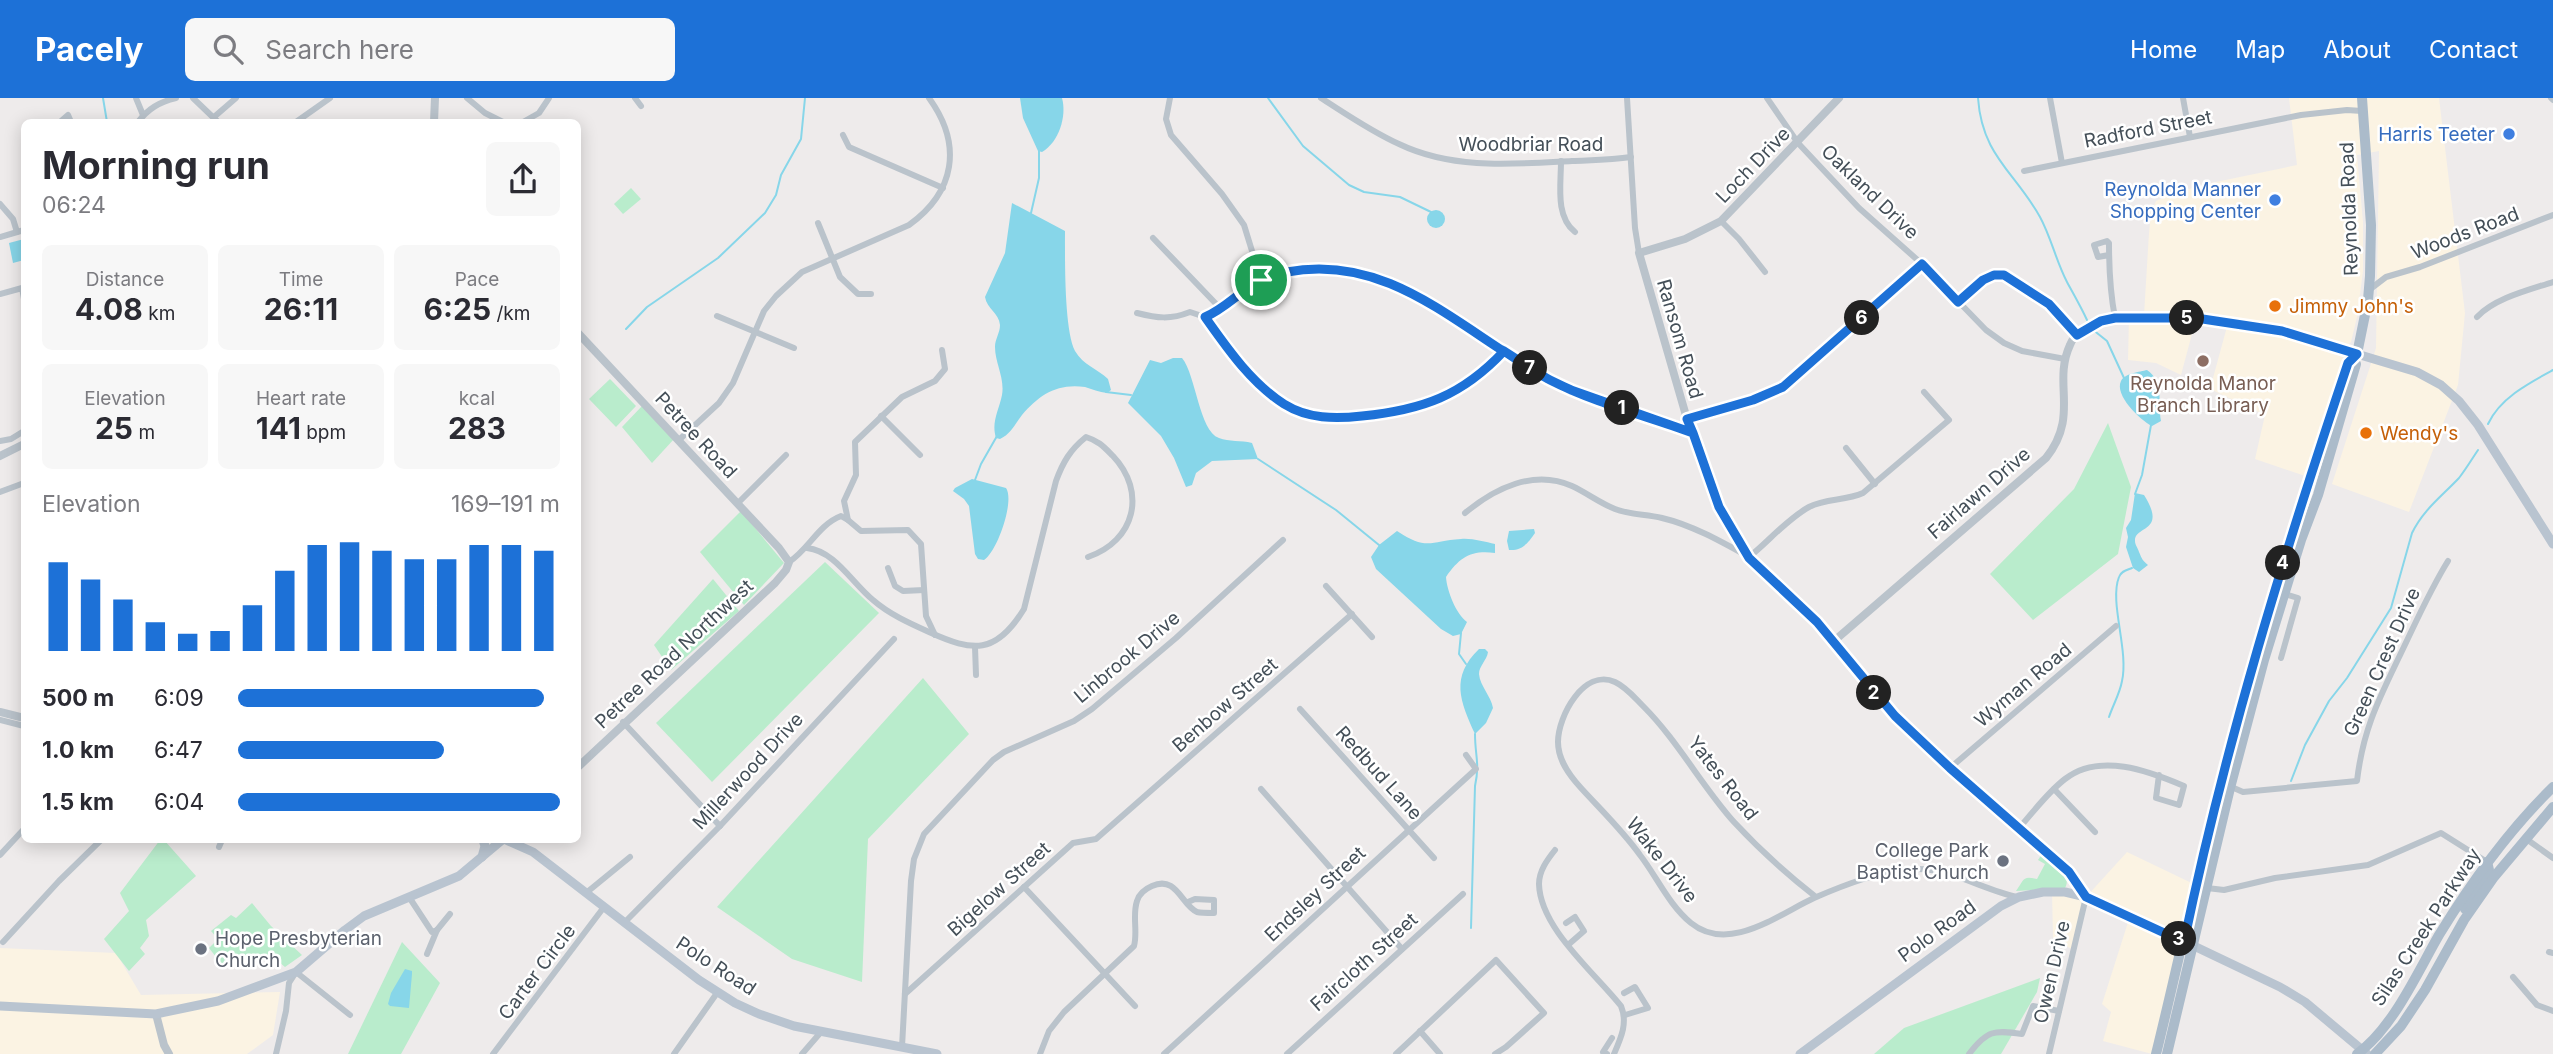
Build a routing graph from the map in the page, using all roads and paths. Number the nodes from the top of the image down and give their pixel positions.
1 (136, 98) edge
2 (176, 98) edge
3 (193, 98) edge
4 (236, 98) edge
5 (330, 98) edge
6 (435, 98) edge
7 (467, 98) edge
8 (549, 98) edge
9 (635, 98) edge
10 (929, 98) edge
11 (1170, 98) edge
12 (1321, 98) edge
13 (1627, 98) edge
14 (1767, 98) edge
15 (1839, 98) edge
16 (2050, 98) edge
17 (2183, 98) edge
18 (2362, 98) edge
19 (641, 106) dead end
20 (2362, 111) junction
21 (143, 115) junction
22 (140, 119) edge
23 (215, 119) edge
24 (217, 119) edge
25 (300, 119) edge
26 (434, 119) edge
27 (497, 119) edge
28 (528, 119) edge
29 (843, 135) dead end
30 (2190, 137) junction
31 (1798, 142) junction
32 (1631, 158) junction
33 (1561, 161) junction
34 (2062, 163) junction
35 (2024, 171) dead end
36 (943, 188) junction
37 (0, 204) edge
38 (2553, 215) edge
39 (1720, 221) junction
40 (818, 223) dead end
41 (21, 231) edge
42 (17, 232) junction
43 (1575, 232) dead end
44 (0, 237) edge
45 (1153, 238) dead end
46 (1639, 253) junction
47 (2109, 255) dead end
48 (832, 259) junction
49 (1922, 264) junction
50 (2371, 269) junction
51 (1765, 272) dead end
52 (2386, 277) junction
53 (1261, 280) junction
54 (2553, 282) edge
55 (21, 288) edge
56 (2369, 290) junction
57 (0, 294) edge
58 (871, 294) dead end
59 (1958, 302) junction
60 (1220, 308) junction
61 (1137, 313) dead end
62 (717, 316) dead end
63 (1205, 317) junction
64 (2477, 317) dead end
65 (2115, 318) junction
66 (756, 331) junction
67 (2078, 334) junction
68 (581, 336) edge
69 (794, 348) dead end
70 (942, 350) dead end
71 (1504, 351) junction
72 (2355, 357) junction
73 (2066, 359) junction
74 (1924, 392) dead end
75 (881, 416) junction
76 (1687, 419) junction
77 (21, 433) edge
78 (1693, 433) junction
79 (680, 439) junction
80 (0, 441) edge
81 (21, 446) edge
82 (1846, 449) dead end
83 (786, 455) dead end
84 (0, 456) edge
85 (920, 456) dead end
86 (21, 484) edge
87 (1875, 484) junction
88 (0, 492) edge
89 (738, 503) junction
90 (1465, 513) dead end
91 (848, 520) junction
92 (1283, 540) dead end
93 (2553, 544) edge
94 (807, 548) junction
95 (1088, 557) dead end
96 (1749, 558) junction
97 (2448, 561) dead end
98 (789, 562) junction
99 (888, 568) dead end
100 (1326, 586) dead end
101 (924, 590) junction
102 (2285, 594) junction
103 (1352, 614) junction
104 (2116, 626) dead end
105 (935, 635) junction
106 (1372, 637) dead end
107 (894, 639) dead end
108 (1834, 640) junction
109 (975, 647) junction
110 (2281, 657) dead end
111 (976, 675) dead end
112 (1605, 680) joint
113 (1300, 709) dead end
114 (0, 712) edge
115 (21, 717) edge
116 (0, 720) edge
117 (623, 722) junction
118 (21, 725) edge
119 (1466, 755) dead end
120 (581, 764) edge
121 (1950, 768) junction
122 (2160, 775) junction
123 (2225, 785) junction
124 (2553, 787) edge
125 (1261, 789) dead end
126 (2054, 789) junction
127 (2553, 807) edge
128 (1118, 819) joint
129 (720, 825) junction
130 (2020, 827) junction
131 (1409, 828) junction
132 (21, 832) edge
133 (2095, 832) dead end
134 (2525, 838) junction
135 (98, 843) edge
136 (221, 843) edge
137 (484, 843) edge
138 (500, 843) edge
139 (511, 843) edge
140 (219, 847) dead end
141 (1555, 850) dead end
142 (0, 855) edge
143 (630, 857) dead end
144 (482, 858) junction
145 (1434, 858) dead end
146 (2553, 858) edge
147 (2487, 862) junction
148 (1346, 886) junction
149 (1024, 887) junction
150 (2207, 888) junction
151 (586, 893) junction
152 (1463, 894) dead end
153 (409, 897) junction
154 (1816, 897) junction
155 (2019, 897) junction
156 (2086, 897) junction
157 (1188, 902) dead end
158 (604, 907) junction
159 (450, 914) dead end
160 (624, 923) junction
161 (1566, 923) dead end
162 (437, 930) junction
163 (4, 942) dead end
164 (2188, 943) junction
165 (1568, 945) junction
166 (2448, 947) junction
167 (1402, 949) junction
168 (427, 954) dead end
169 (296, 972) junction
170 (1105, 975) junction
171 (2513, 977) dead end
172 (717, 993) junction
173 (1624, 993) dead end
174 (905, 994) junction
175 (0, 1006) edge
176 (1135, 1006) dead end
177 (2059, 1011) junction
178 (2553, 1012) edge
179 (156, 1014) junction
180 (350, 1015) dead end
181 (1625, 1015) junction
182 (1420, 1031) junction
183 (821, 1032) junction
184 (1612, 1038) dead end
185 (902, 1047) junction
186 (1604, 1053) edge
187 (169, 1054) edge
188 (276, 1054) edge
189 (493, 1054) edge
190 (674, 1054) edge
191 (802, 1054) edge
192 (937, 1054) edge
193 (1040, 1054) edge
194 (1164, 1054) edge
195 (1287, 1054) edge
196 (1396, 1054) edge
197 (1440, 1054) edge
198 (1494, 1054) edge
199 (1614, 1054) edge
200 (1800, 1054) edge
201 (1969, 1054) edge
202 (2049, 1054) edge
203 (2156, 1054) edge
204 (2167, 1054) edge
205 (2357, 1054) edge
206 (2367, 1054) edge
207 (2375, 1054) edge

1 - 21 street
2 - 21 street
3 - 23 street
4 - 24 street
5 - 25 street
6 - 26 street
7 - 27 street
8 - 28 street
9 - 19 street
10 - 36 street
11 - 53 street
12 - 33 street, Woodbriar Road
13 - 32 street, Ransom Road
14 - 31 street, Oakland Drive
15 - 31 street, Loch Drive
16 - 34 street
17 - 30 street
18 - 20 main road, Reynolda Road
20 - 30 street, Radford Street
20 - 50 main road, Reynolda Road
21 - 22 street
29 - 36 street
30 - 34 street, Radford Street
31 - 39 street, Loch Drive
31 - 49 street, Oakland Drive
32 - 33 street, Woodbriar Road
32 - 46 street, Ransom Road
33 - 43 street
34 - 35 street, Radford Street
36 - 48 street
37 - 42 street
38 - 52 street, Woods Road
39 - 46 street, Loch Drive
39 - 51 street
40 - 48 street
41 - 42 street
42 - 44 street
45 - 60 street
46 - 76 street, Ransom Road
47 - 65 street
48 - 58 street
48 - 66 street
49 - 59 street, Oakland Drive
49 - 76 street
50 - 52 street
50 - 56 main road, Reynolda Road
52 - 56 street, Woods Road
53 - 60 street
53 - 71 street
54 - 64 street
55 - 57 street
56 - 72 main road, Reynolda Road
59 - 67 street
59 - 73 street, Oakland Drive
60 - 63 street
61 - 63 street
62 - 66 street
63 - 71 street
65 - 67 street
65 - 72 street
66 - 69 street
66 - 79 street
67 - 73 street, Fairlawn Drive
68 - 79 street, Petree Road
70 - 75 street
71 - 78 street
72 - 93 main road
72 - 102 main road, Reynolda Road
72 - 123 main road, Reynolda Road
73 - 108 street, Fairlawn Drive
74 - 87 street
75 - 85 street
75 - 91 street
76 - 78 street, Ransom Road
77 - 80 street
78 - 96 street, Ransom Road
79 - 89 street, Petree Road
81 - 84 street
82 - 87 street
83 - 89 street
86 - 88 street
87 - 96 street
89 - 98 street, Petree Road
90 - 96 street
91 - 94 street
91 - 101 street
92 - 174 street, Linbrook Drive
94 - 98 street
94 - 105 street
95 - 109 street
96 - 108 street, Ransom Road
97 - 123 street, Green Crest Drive
98 - 117 street, Petree Road Northwest
99 - 101 street
100 - 103 street
101 - 105 street
102 - 110 street
102 - 123 main road, Reynolda Road
103 - 106 street
103 - 128 street, Benbow Street
104 - 121 street, Wyman Road
105 - 109 street
107 - 129 street, Millerwood Drive
108 - 121 street, Ransom Road
109 - 111 street
112 - 154 street, Yates Road
112 - 154 street, Wake Drive
113 - 131 street, Redbud Lane
114 - 115 street
116 - 118 street
117 - 120 street, Petree Road Northwest
117 - 129 street
119 - 131 street, Endsley Street
121 - 130 street, Ransom Road
122 - 122 street
122 - 126 street
123 - 150 main road, Reynolda Road
123 - 164 main road, Reynolda Road
124 - 147 main road, Silas Creek Parkway
125 - 148 street
126 - 130 street
126 - 133 street
127 - 134 main road, Silas Creek Parkway
128 - 149 street, Bigelow Street
129 - 160 street, Millerwood Drive
130 - 156 street, Ransom Road
131 - 145 street, Redbud Lane
131 - 148 street, Endsley Street
132 - 142 street
134 - 146 street
134 - 166 main road, Silas Creek Parkway
135 - 163 street
136 - 140 street
137 - 144 main road
138 - 144 main road
139 - 151 main road, Polo Road
141 - 165 street
143 - 151 street
144 - 153 main road
147 - 150 street
147 - 166 main road
147 - 205 main road, Silas Creek Parkway
148 - 167 street
148 - 194 street, Endsley Street
149 - 170 street
149 - 174 street, Bigelow Street
150 - 164 main road, Reynolda Road
151 - 158 main road, Polo Road
152 - 167 street, Faircloth Street
153 - 162 street
153 - 169 main road
154 - 155 street, Wake Drive
155 - 156 main road, Polo Road
155 - 200 main road, Polo Road
156 - 164 main road, Polo Road
156 - 177 street, Owen Drive
157 - 170 street
158 - 160 main road, Polo Road
158 - 189 street, Carter Circle
159 - 162 street
160 - 172 main road, Polo Road
161 - 165 street
162 - 168 street
164 - 203 main road, Reynolda Road
164 - 204 main road, Reynolda Road
164 - 206 main road, Polo Road
165 - 181 street
166 - 207 main road, Silas Creek Parkway
167 - 195 street, Faircloth Street
169 - 179 main road
169 - 180 street
169 - 188 street
170 - 176 street
170 - 193 street
171 - 178 street
172 - 183 main road, Polo Road
172 - 190 street
173 - 181 street
174 - 185 street, Linbrook Drive
175 - 179 main road
177 - 201 street
177 - 202 street, Owen Drive
179 - 187 street
181 - 199 street
182 - 196 street
182 - 197 street
182 - 198 street
183 - 185 main road, Polo Road
183 - 191 street
184 - 186 street
185 - 192 main road, Polo Road

